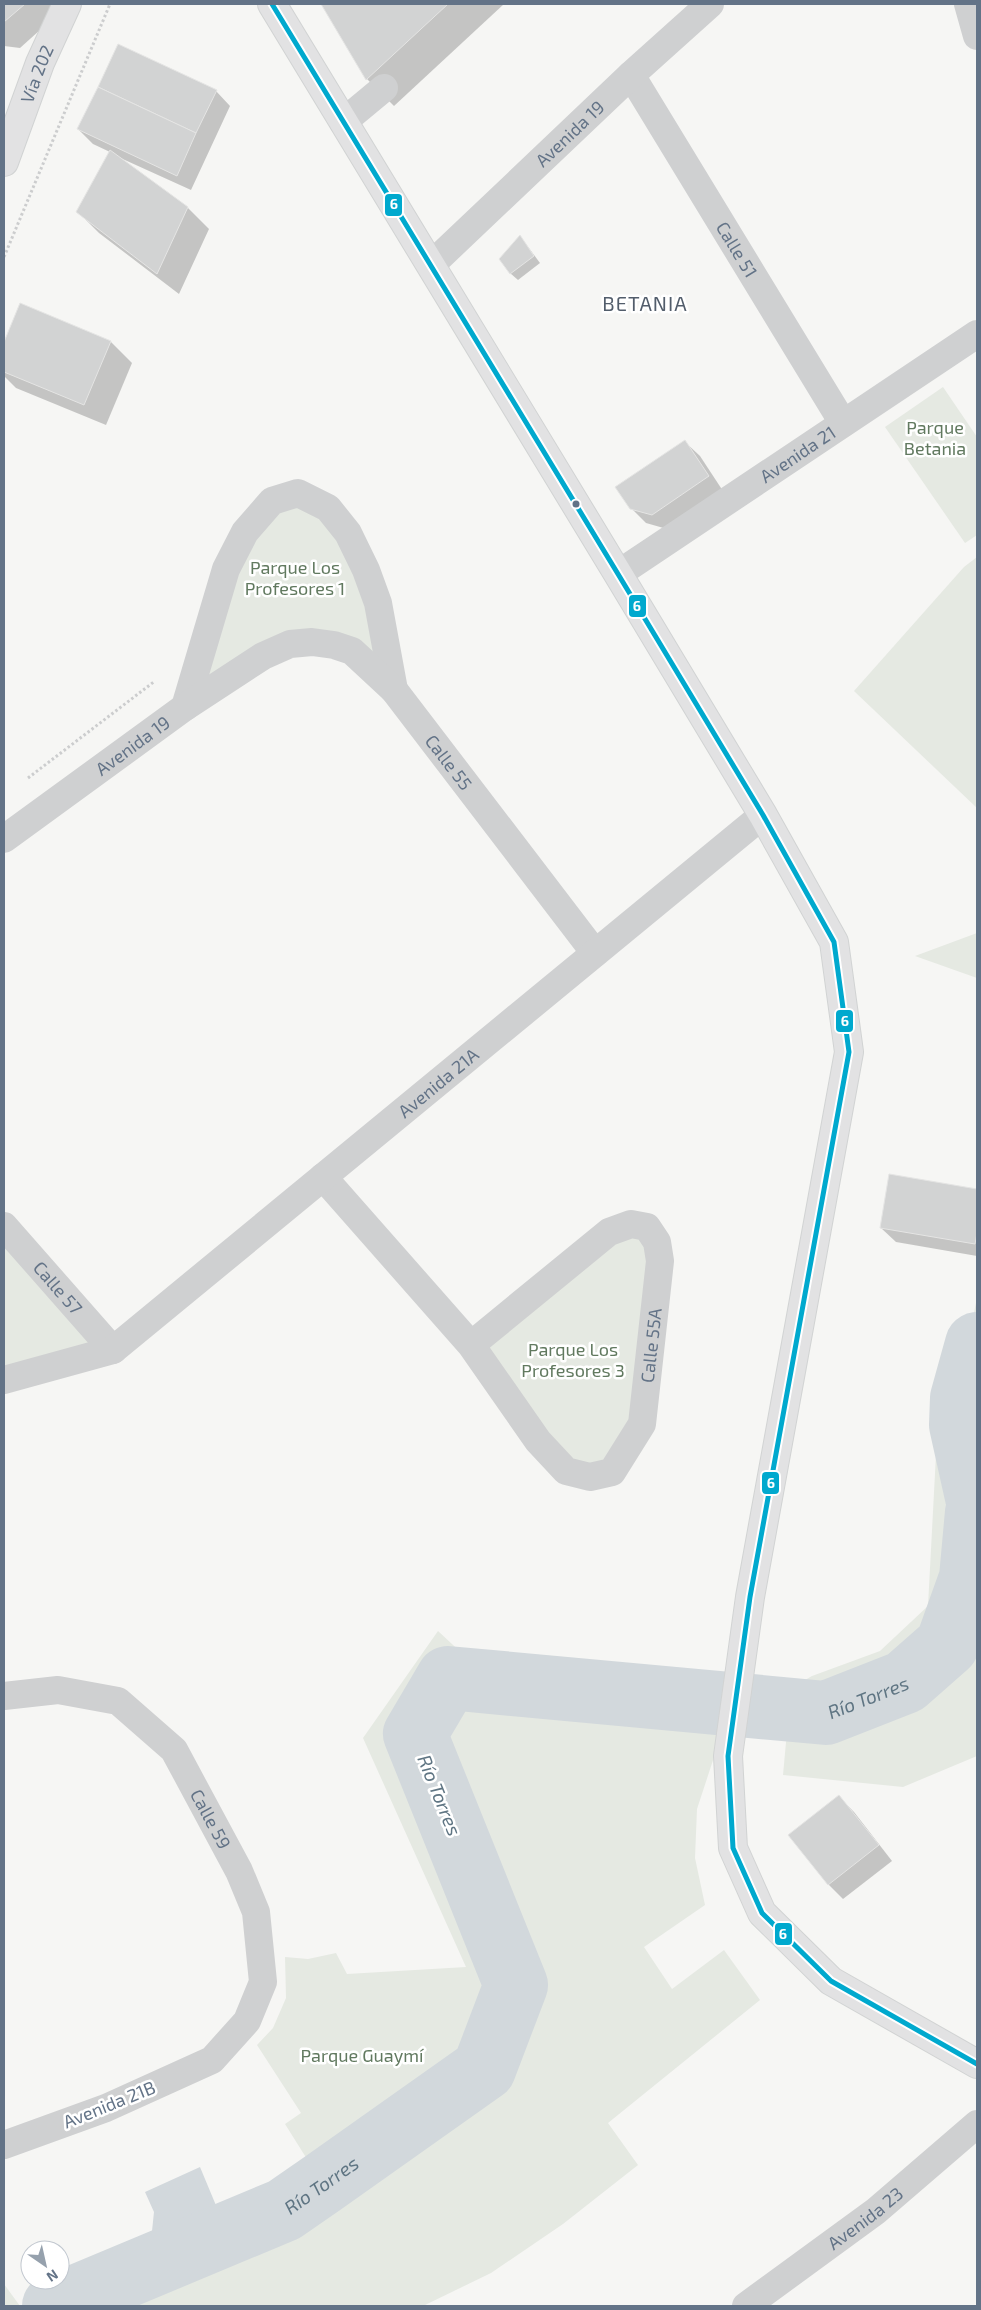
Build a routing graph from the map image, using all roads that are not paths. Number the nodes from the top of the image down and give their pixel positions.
1 (272, 4) edge
2 (710, 4) edge
3 (968, 4) edge
4 (64, 7) edge
5 (977, 36) edge
6 (631, 75) junction
7 (384, 88) dead end
8 (343, 122) junction
9 (4, 162) edge
10 (431, 265) junction
11 (977, 334) edge
12 (843, 424) junction
13 (618, 574) junction
14 (263, 656) joint
15 (394, 690) junction
16 (185, 707) junction
17 (763, 816) junction
18 (4, 839) edge
19 (595, 953) junction
20 (323, 1177) junction
21 (4, 1226) edge
22 (471, 1345) junction
23 (113, 1350) junction
24 (4, 1380) edge
25 (4, 1696) edge
26 (212, 2060) joint
27 (977, 2064) edge
28 (977, 2124) edge
29 (4, 2145) edge
30 (746, 2306) edge

1 - 8 main road
2 - 6 street, Avenida 19
3 - 5 street
4 - 9 main road, Vía 202
6 - 10 street, Avenida 19
6 - 12 street, Calle 51
7 - 8 street
8 - 10 main road
10 - 13 main road
11 - 12 street, Avenida 21
12 - 13 street, Avenida 21
13 - 17 main road
14 - 15 street, Calle 55
14 - 16 street, Avenida 19
15 - 16 street
15 - 19 street, Calle 55
16 - 18 street, Avenida 19
17 - 19 street, Avenida 21A
17 - 27 main road
19 - 20 street, Avenida 21A
20 - 22 street, Calle 55A
20 - 23 street, Avenida 21A
21 - 23 street, Calle 57
22 - 22 street, Calle 55A
23 - 24 street
25 - 26 street, Calle 59
26 - 29 street, Avenida 21B
28 - 30 street, Avenida 23

